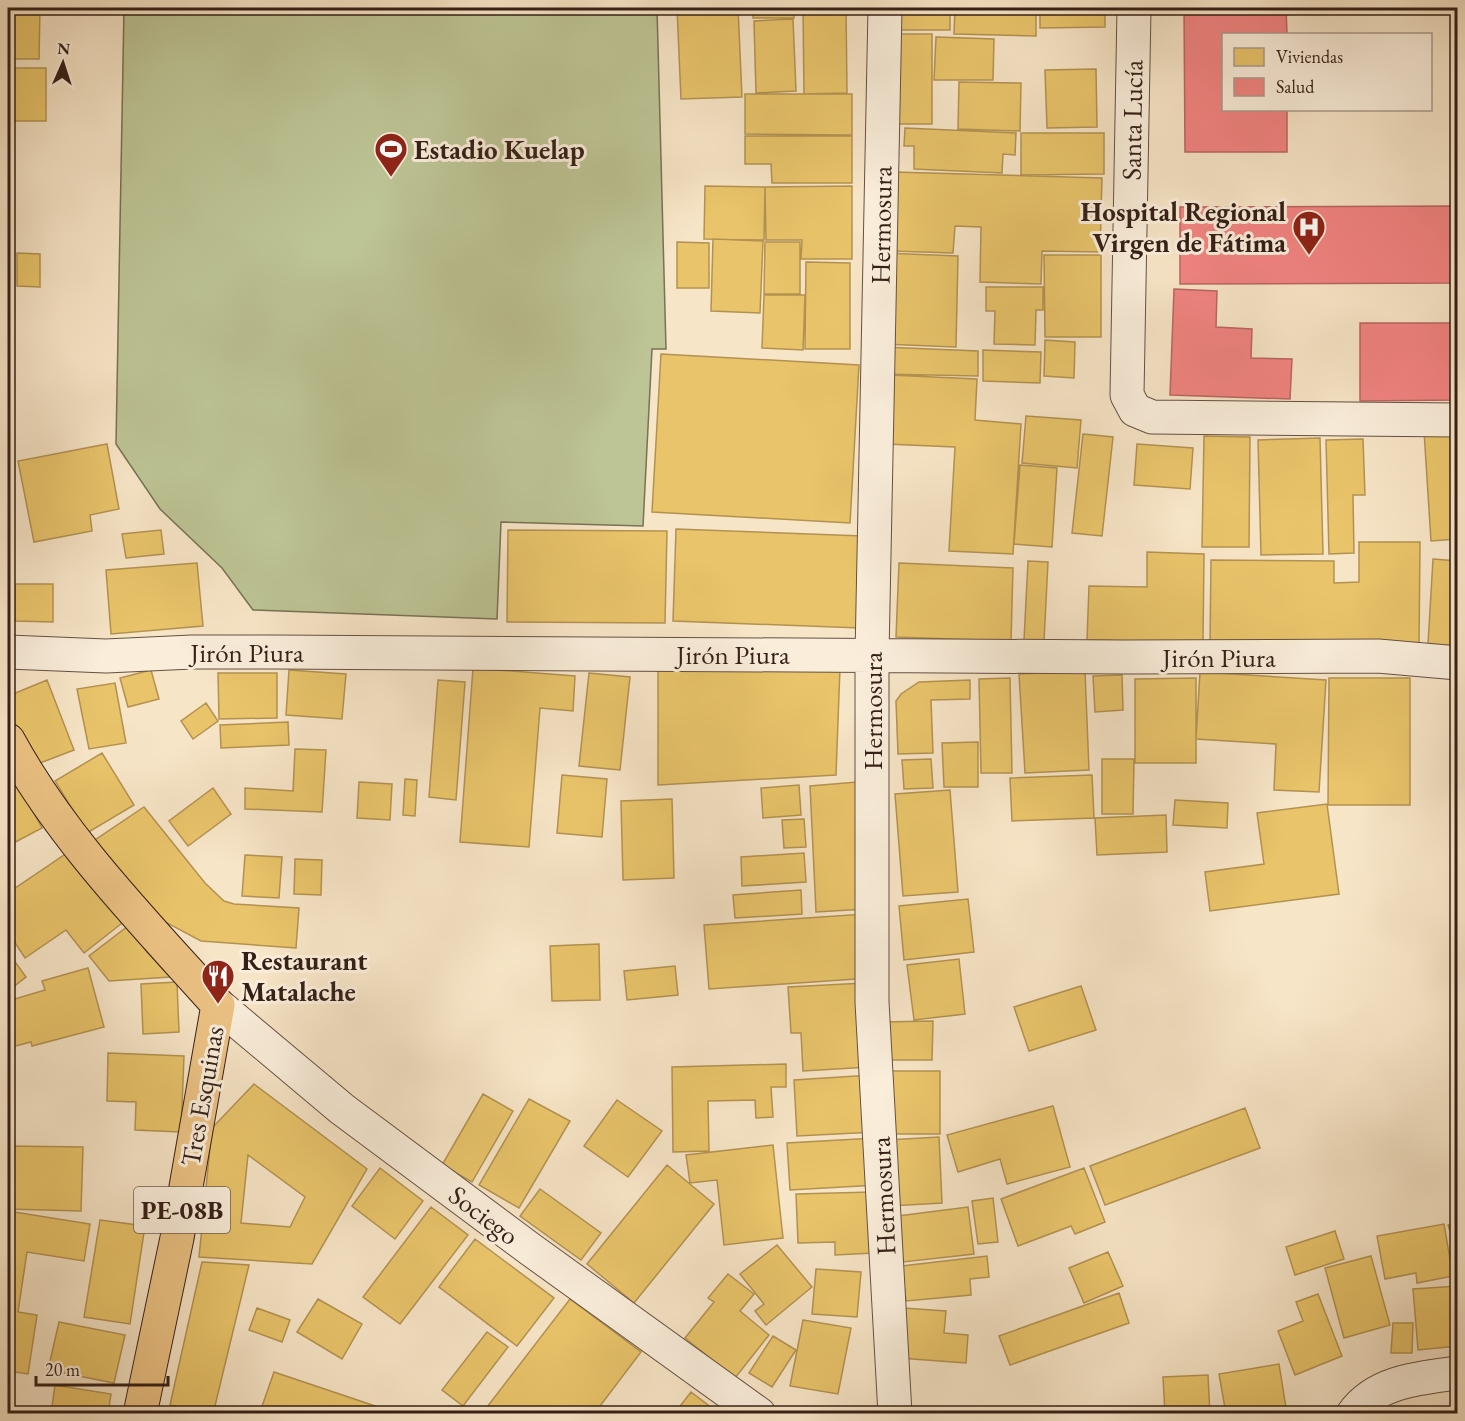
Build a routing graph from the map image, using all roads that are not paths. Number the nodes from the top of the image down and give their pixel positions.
1 (885, 8) edge
2 (1134, 8) edge
3 (1458, 420) edge
4 (8, 652) edge
5 (872, 655) junction
6 (1458, 663) edge
7 (8, 740) edge
8 (218, 1005) junction
9 (1458, 1373) edge
10 (141, 1413) edge
11 (759, 1413) edge
12 (895, 1413) edge
13 (1353, 1413) edge

1 - 5 street, Hermosura
2 - 3 street, Santa Lucía
4 - 5 street, Jirón Piura
5 - 6 street, Jirón Piura
5 - 12 street, Hermosura
7 - 8 highway, Tres Esquinas
8 - 10 highway, Tres Esquinas / PE-08B
8 - 11 street, Sociego
9 - 13 street

